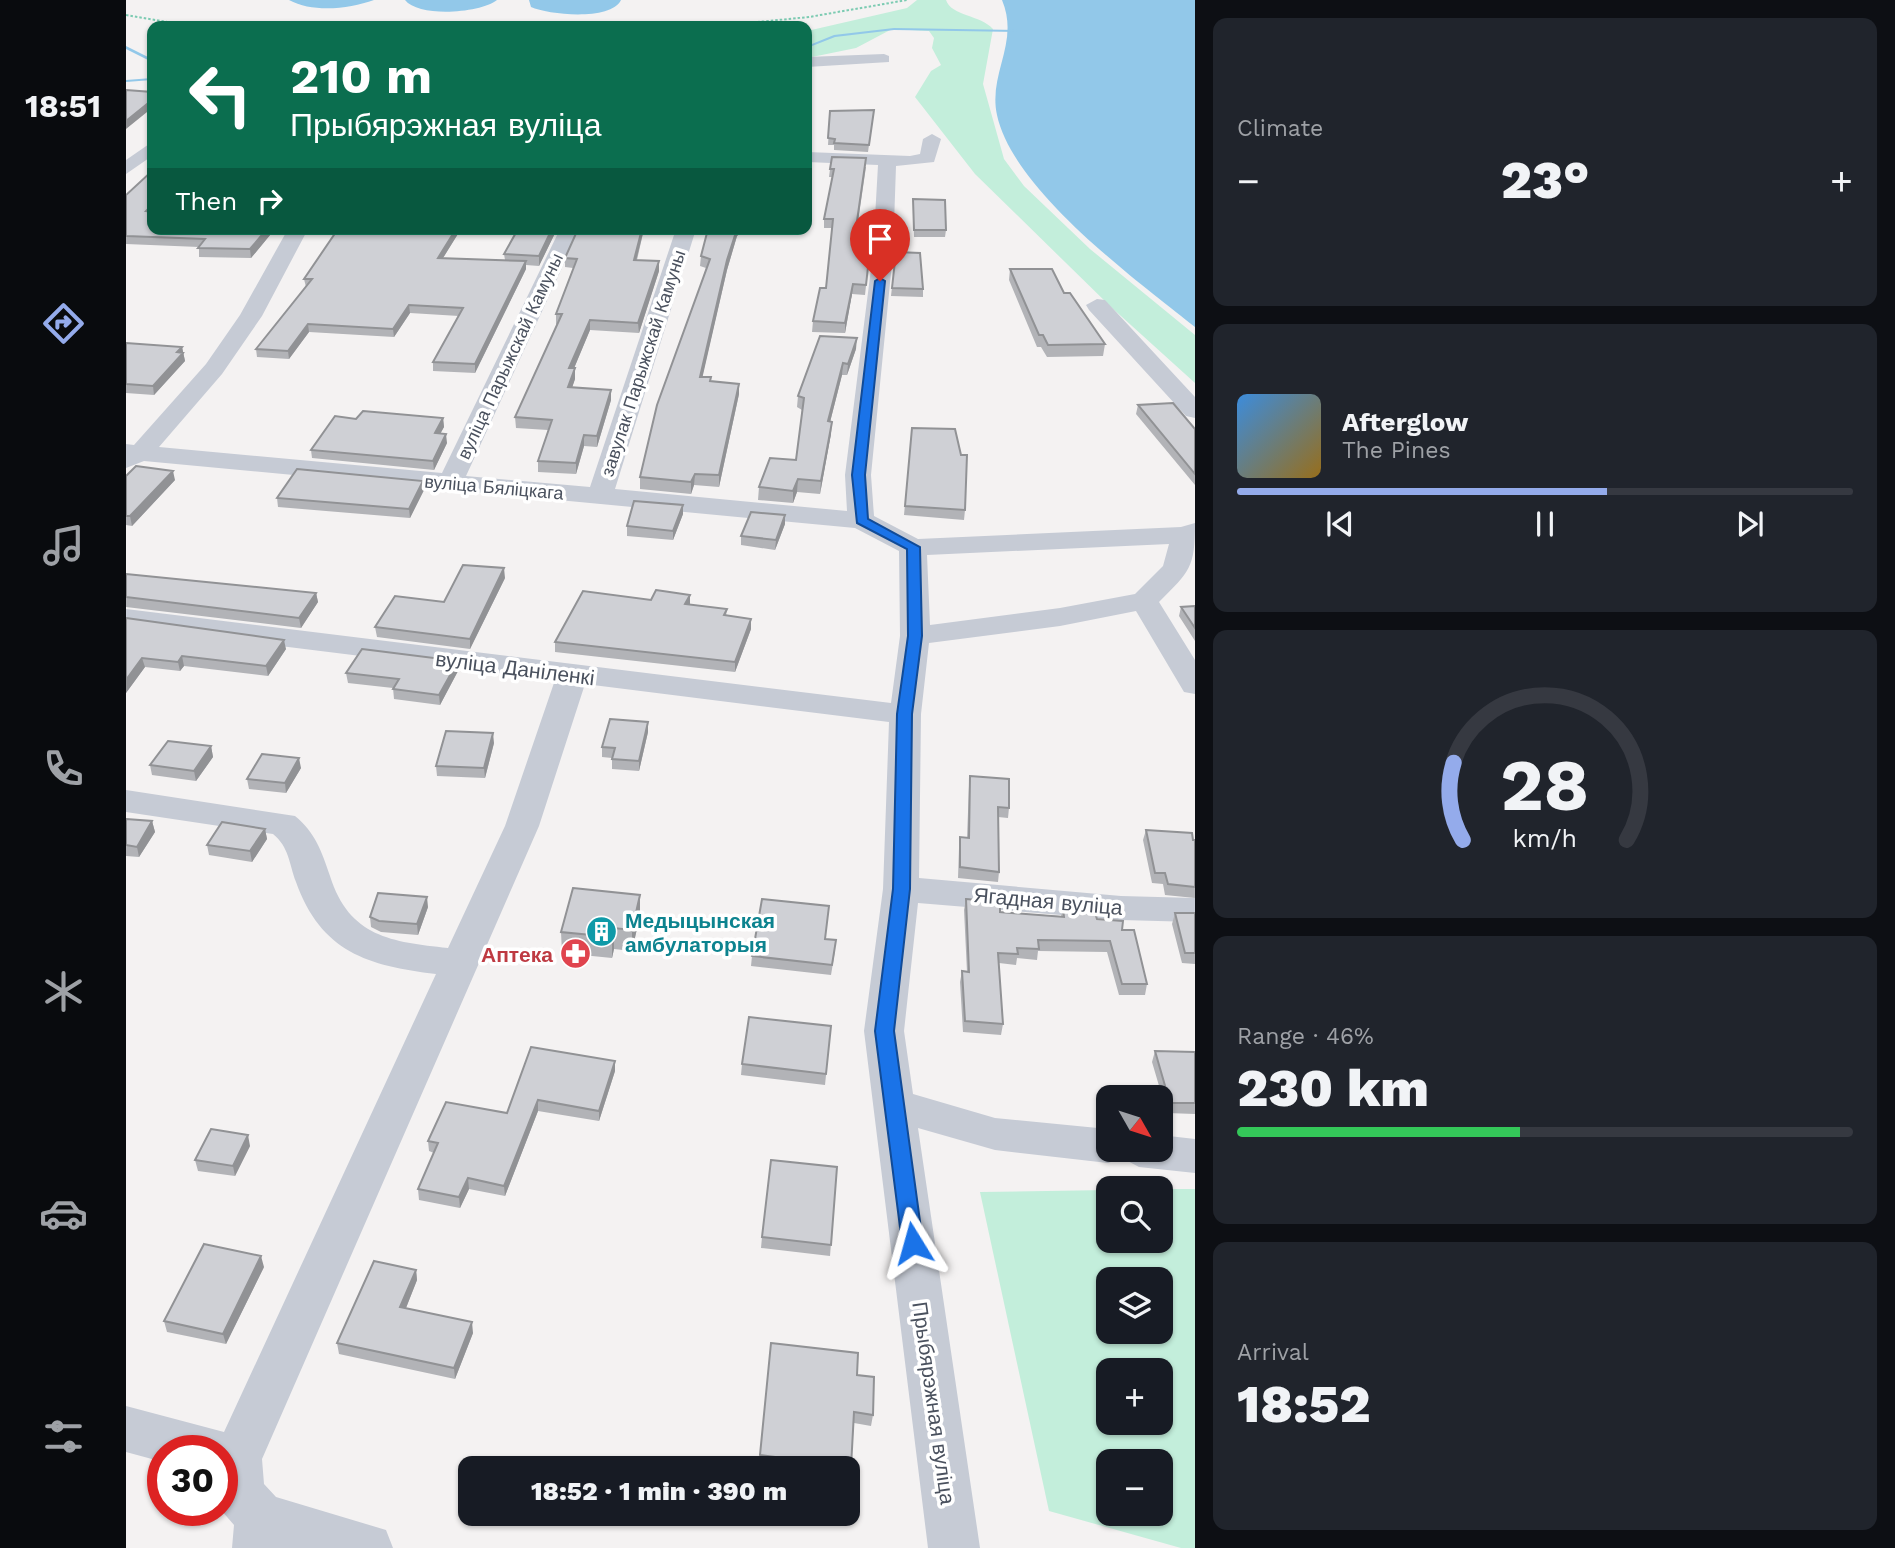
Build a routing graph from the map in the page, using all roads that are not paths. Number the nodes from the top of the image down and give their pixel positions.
1 (884, 59) dead end
2 (812, 62) edge
3 (932, 139) dead end
4 (147, 151) edge
5 (812, 157) edge
6 (887, 160) junction
7 (126, 169) edge
8 (295, 235) edge
9 (567, 235) edge
10 (684, 235) edge
11 (1097, 306) dead end
12 (1195, 411) edge
13 (131, 455) edge
14 (450, 483) junction
15 (600, 496) junction
16 (861, 520) junction
17 (1190, 533) edge
18 (914, 547) junction
19 (1144, 601) junction
20 (126, 618) edge
21 (915, 636) junction
22 (572, 675) junction
23 (1195, 685) edge
24 (905, 714) junction
25 (126, 801) edge
26 (901, 889) junction
27 (1195, 910) edge
28 (462, 963) junction
29 (894, 1105) junction
30 (1096, 1145) edge
31 (1173, 1154) edge
32 (1195, 1156) edge
33 (126, 1429) edge
34 (148, 1435) edge
35 (232, 1435) edge
36 (238, 1492) edge
37 (259, 1533) edge
38 (368, 1548) edge
39 (954, 1548) edge

1 - 2 street
3 - 6 street
4 - 7 street
5 - 6 street
6 - 16 street
8 - 13 street
9 - 14 street, вуліца Парыжскай Камуны
10 - 15 street, завулак Парыжскай Камуны
11 - 12 street
13 - 14 street, вуліца Бяліцкага
14 - 15 street, вуліца Бяліцкага
15 - 16 street, вуліца Бяліцкага
16 - 18 street
17 - 18 street
17 - 19 street
18 - 21 street, Прыбярэжная вуліца
19 - 21 street
19 - 23 street
20 - 22 street, вуліца Даніленкі
21 - 24 street, Прыбярэжная вуліца
22 - 24 street, вуліца Даніленкі
22 - 28 street
24 - 26 street, Прыбярэжная вуліца
25 - 28 street
26 - 27 street, Ягадная вуліца
26 - 29 street, Прыбярэжная вуліца
28 - 35 street
29 - 30 street
29 - 39 street, Прыбярэжная вуліца
31 - 32 street
33 - 34 street
36 - 37 street
37 - 38 street

